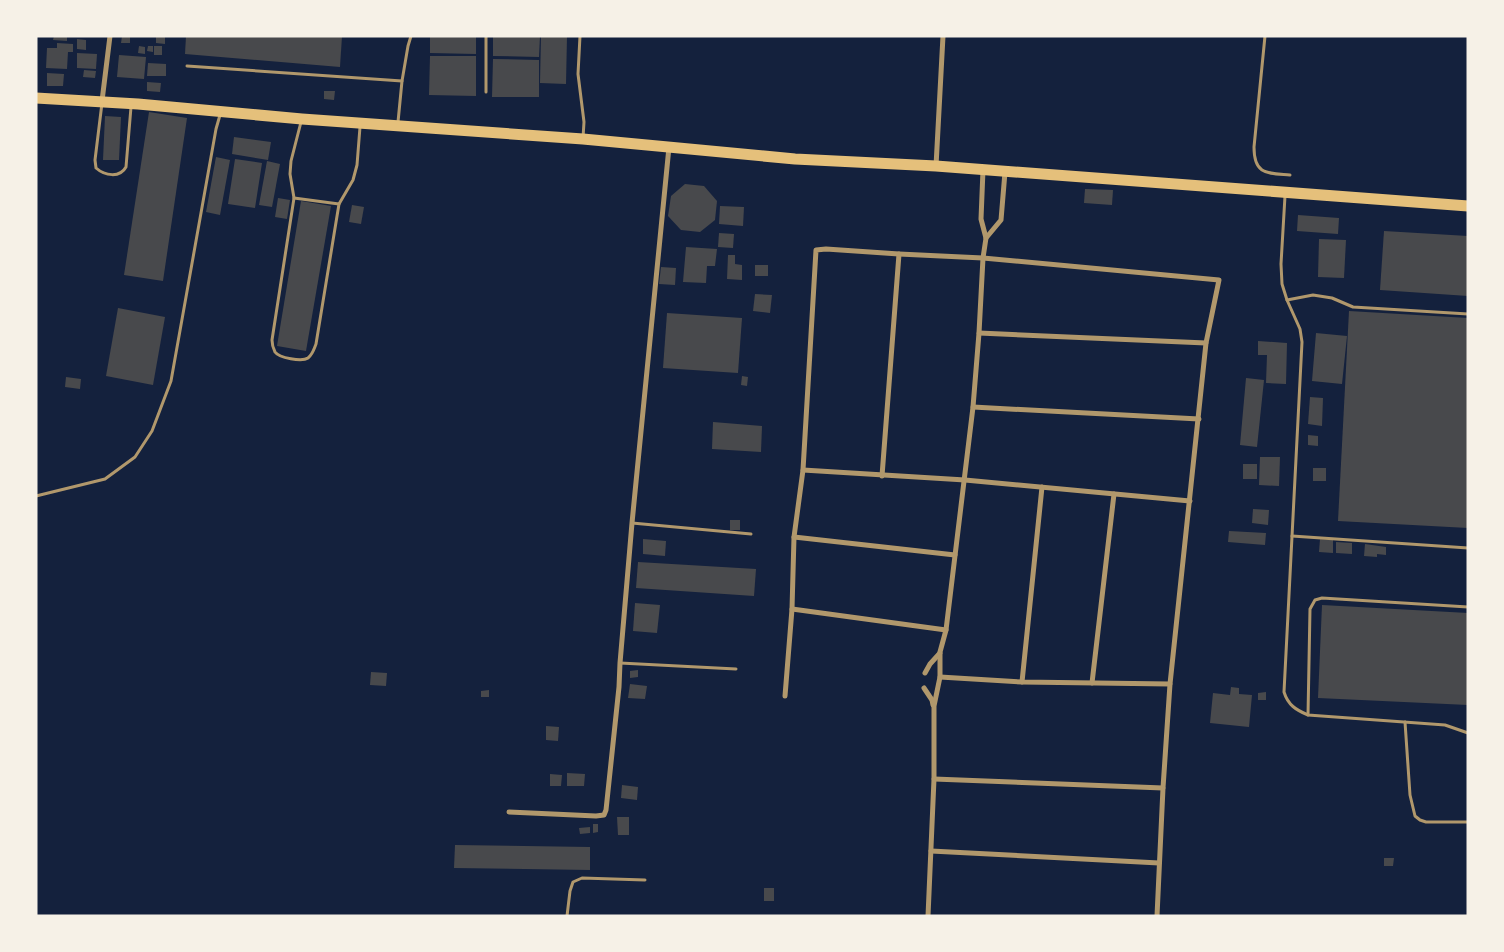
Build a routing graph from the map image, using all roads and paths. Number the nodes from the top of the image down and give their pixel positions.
1 (110, 36) edge
2 (411, 36) edge
3 (486, 36) edge
4 (580, 36) edge
5 (944, 36) edge
6 (1265, 36) edge
7 (187, 66) dead end
8 (402, 81) junction
9 (486, 92) dead end
10 (36, 98) edge
11 (102, 102) junction
12 (131, 104) junction
13 (221, 112) junction
14 (302, 119) junction
15 (360, 124) junction
16 (398, 126) junction
17 (583, 139) junction
18 (669, 147) junction
19 (936, 166) junction
20 (983, 170) junction
21 (1005, 172) junction
22 (1290, 175) dead end
23 (1285, 193) junction
24 (294, 198) junction
25 (339, 204) junction
26 (1468, 206) edge
27 (986, 238) junction
28 (899, 254) junction
29 (983, 258) junction
30 (1287, 300) junction
31 (1468, 314) edge
32 (979, 333) junction
33 (1206, 343) junction
34 (973, 407) junction
35 (1199, 418) junction
36 (802, 470) junction
37 (882, 476) junction
38 (965, 480) junction
39 (1042, 487) junction
40 (1114, 494) junction
41 (36, 496) edge
42 (1190, 501) junction
43 (632, 522) junction
44 (751, 534) dead end
45 (1292, 536) junction
46 (794, 537) junction
47 (1468, 548) edge
48 (955, 556) junction
49 (1468, 607) edge
50 (792, 609) junction
51 (946, 630) junction
52 (940, 652) junction
53 (620, 663) junction
54 (736, 670) dead end
55 (925, 673) dead end
56 (940, 677) junction
57 (1022, 682) junction
58 (1092, 684) junction
59 (1170, 684) junction
60 (924, 688) dead end
61 (785, 696) dead end
62 (934, 706) junction
63 (1308, 715) junction
64 (1405, 722) junction
65 (1468, 733) edge
66 (934, 779) junction
67 (1163, 788) junction
68 (509, 812) dead end
69 (1468, 822) edge
70 (931, 852) junction
71 (1159, 862) junction
72 (646, 880) dead end
73 (567, 916) edge
74 (928, 916) edge
75 (1157, 916) edge

1 - 11 street
2 - 8 lane
3 - 9 lane
4 - 17 lane
5 - 19 street
6 - 22 lane
7 - 8 lane
8 - 16 lane
10 - 11 main road
11 - 12 main road
11 - 12 lane
12 - 13 main road
13 - 14 main road
13 - 41 lane
14 - 15 main road
14 - 24 lane
15 - 16 main road
15 - 25 lane
16 - 17 main road
17 - 18 main road
18 - 19 main road
18 - 43 street
19 - 20 main road
20 - 21 main road
20 - 27 street
21 - 23 main road
21 - 27 street
23 - 26 main road
23 - 30 lane
24 - 25 lane
24 - 25 lane
27 - 29 street
28 - 29 street
28 - 36 street
28 - 37 street
29 - 32 street
29 - 33 street
30 - 31 lane
30 - 45 lane
32 - 33 street
32 - 34 street
33 - 35 street
34 - 35 street
34 - 38 street
35 - 42 street
36 - 37 street
36 - 46 street
37 - 38 street
38 - 39 street
38 - 48 street
39 - 40 street
39 - 57 street
40 - 42 street
40 - 58 street
42 - 59 street
43 - 44 lane
43 - 53 street
45 - 47 lane
45 - 63 lane
46 - 48 street
46 - 50 street
48 - 51 street
49 - 63 lane
50 - 51 street
50 - 61 street
51 - 52 street
52 - 55 street
52 - 56 street
53 - 54 lane
53 - 68 street
56 - 57 street
56 - 62 street
57 - 58 street
58 - 59 street
59 - 67 street
60 - 62 street
62 - 66 street
63 - 64 lane
64 - 65 lane
64 - 69 lane
66 - 67 street
66 - 70 street
67 - 71 street
70 - 71 street
70 - 74 street
71 - 75 street
72 - 73 lane

